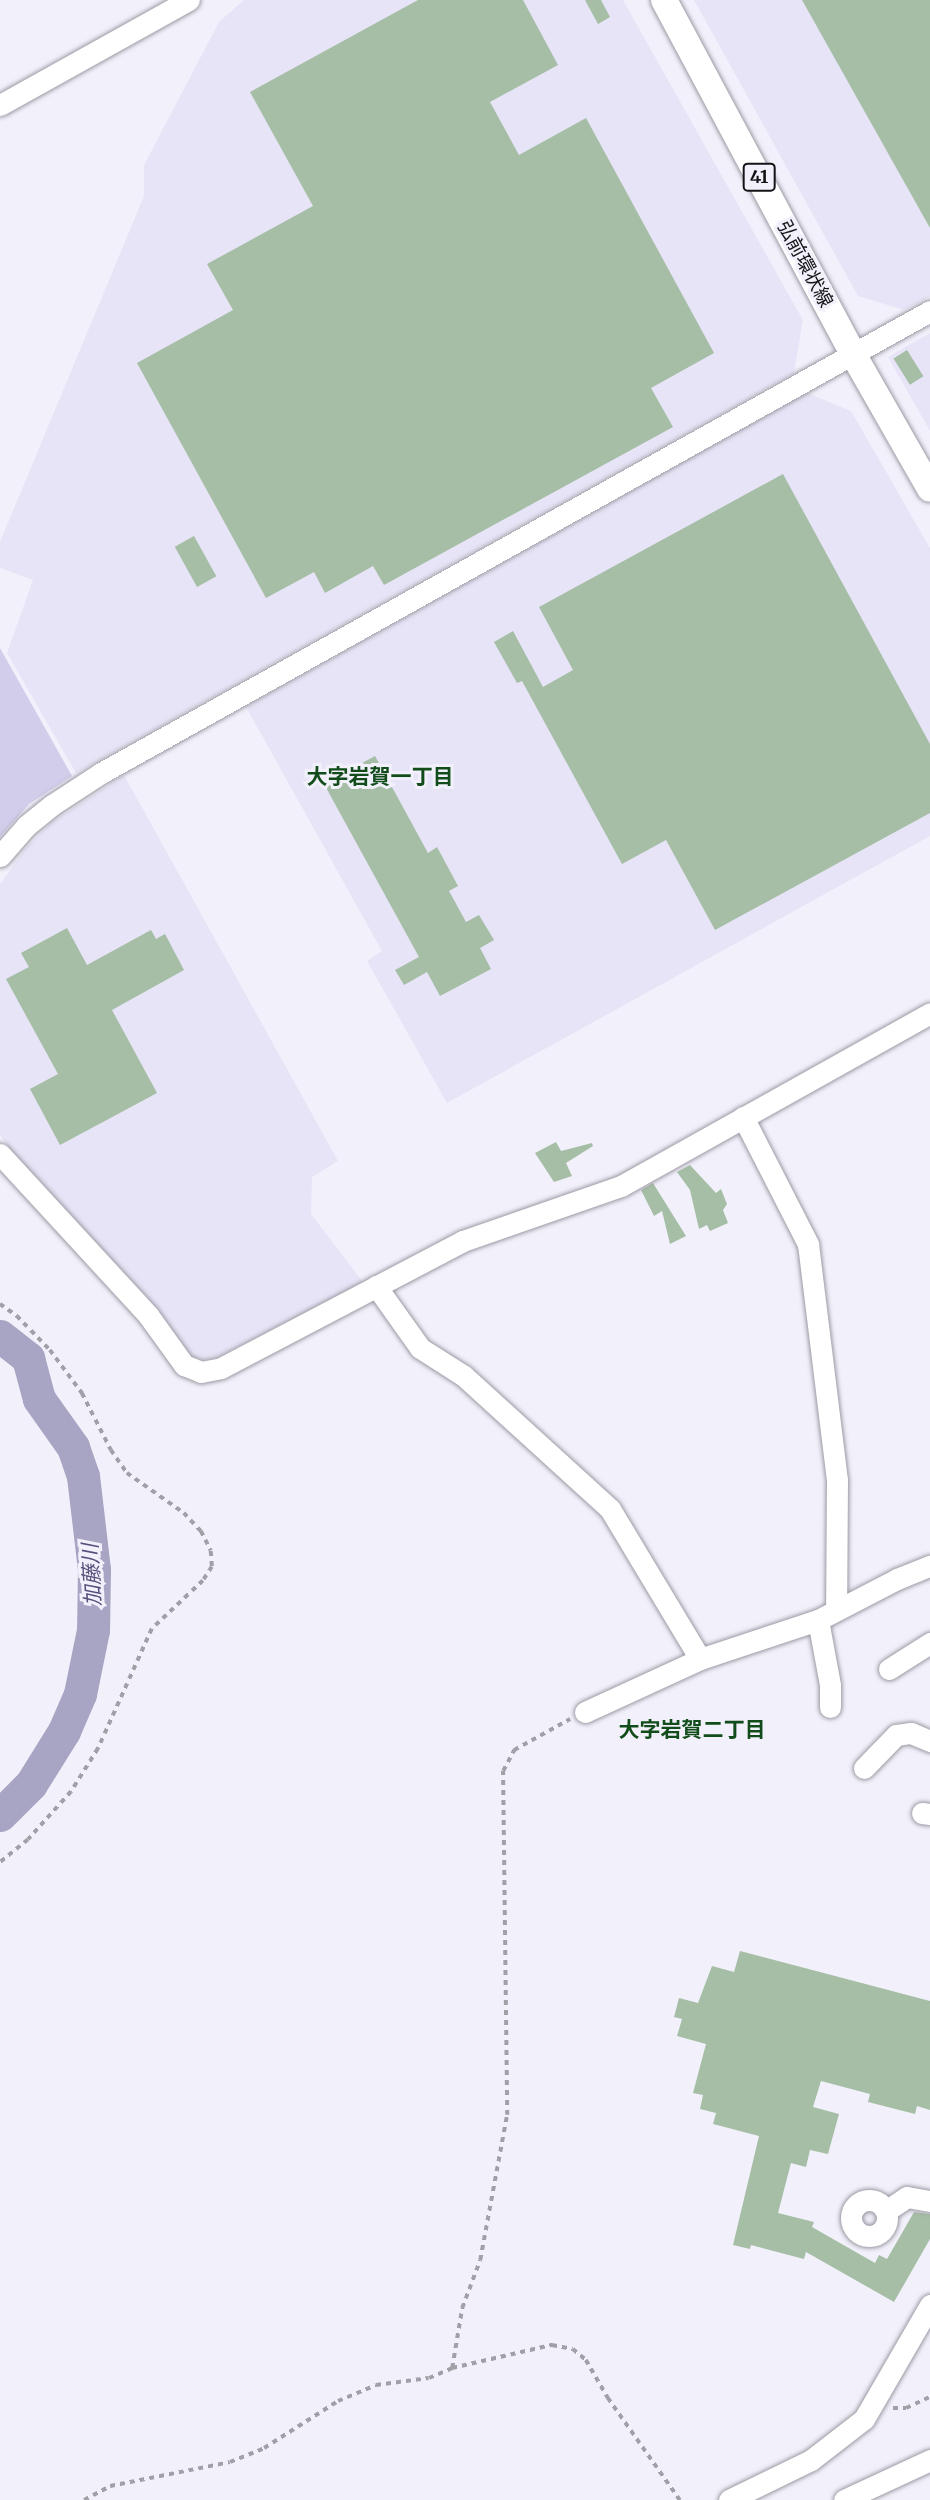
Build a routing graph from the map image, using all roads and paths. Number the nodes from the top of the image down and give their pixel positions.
1 (189, 0) edge
2 (664, 0) edge
3 (0, 105) edge
4 (930, 311) edge
5 (853, 354) junction
6 (930, 489) edge
7 (0, 856) edge
8 (930, 1013) edge
9 (743, 1117) junction
10 (0, 1154) edge
11 (376, 1286) junction
12 (0, 1304) edge
13 (930, 1566) edge
14 (827, 1615) junction
15 (930, 1643) edge
16 (700, 1659) junction
17 (889, 1669) dead end
18 (830, 1707) dead end
19 (585, 1712) joint
20 (930, 1741) edge
21 (864, 1768) dead end
22 (0, 1863) edge
23 (930, 2202) edge
24 (886, 2211) dead end
25 (930, 2305) edge
26 (452, 2368) junction
27 (930, 2397) edge
28 (875, 2400) junction
29 (930, 2460) edge
30 (84, 2500) edge
31 (680, 2500) edge
32 (729, 2500) edge
33 (844, 2500) edge

1 - 3 street
2 - 5 main road, 弘前環状線 / 41
4 - 5 street
5 - 6 main road, 弘前環状線 / 41
5 - 7 street
8 - 9 street
9 - 11 street
9 - 14 street
10 - 11 street
11 - 16 street
12 - 22 path
13 - 14 street
14 - 16 street
14 - 18 street
15 - 17 street
16 - 19 street
19 - 26 path
20 - 21 street
23 - 24 street
25 - 28 street
26 - 30 path
26 - 31 path
27 - 28 path
28 - 32 street
29 - 33 street

